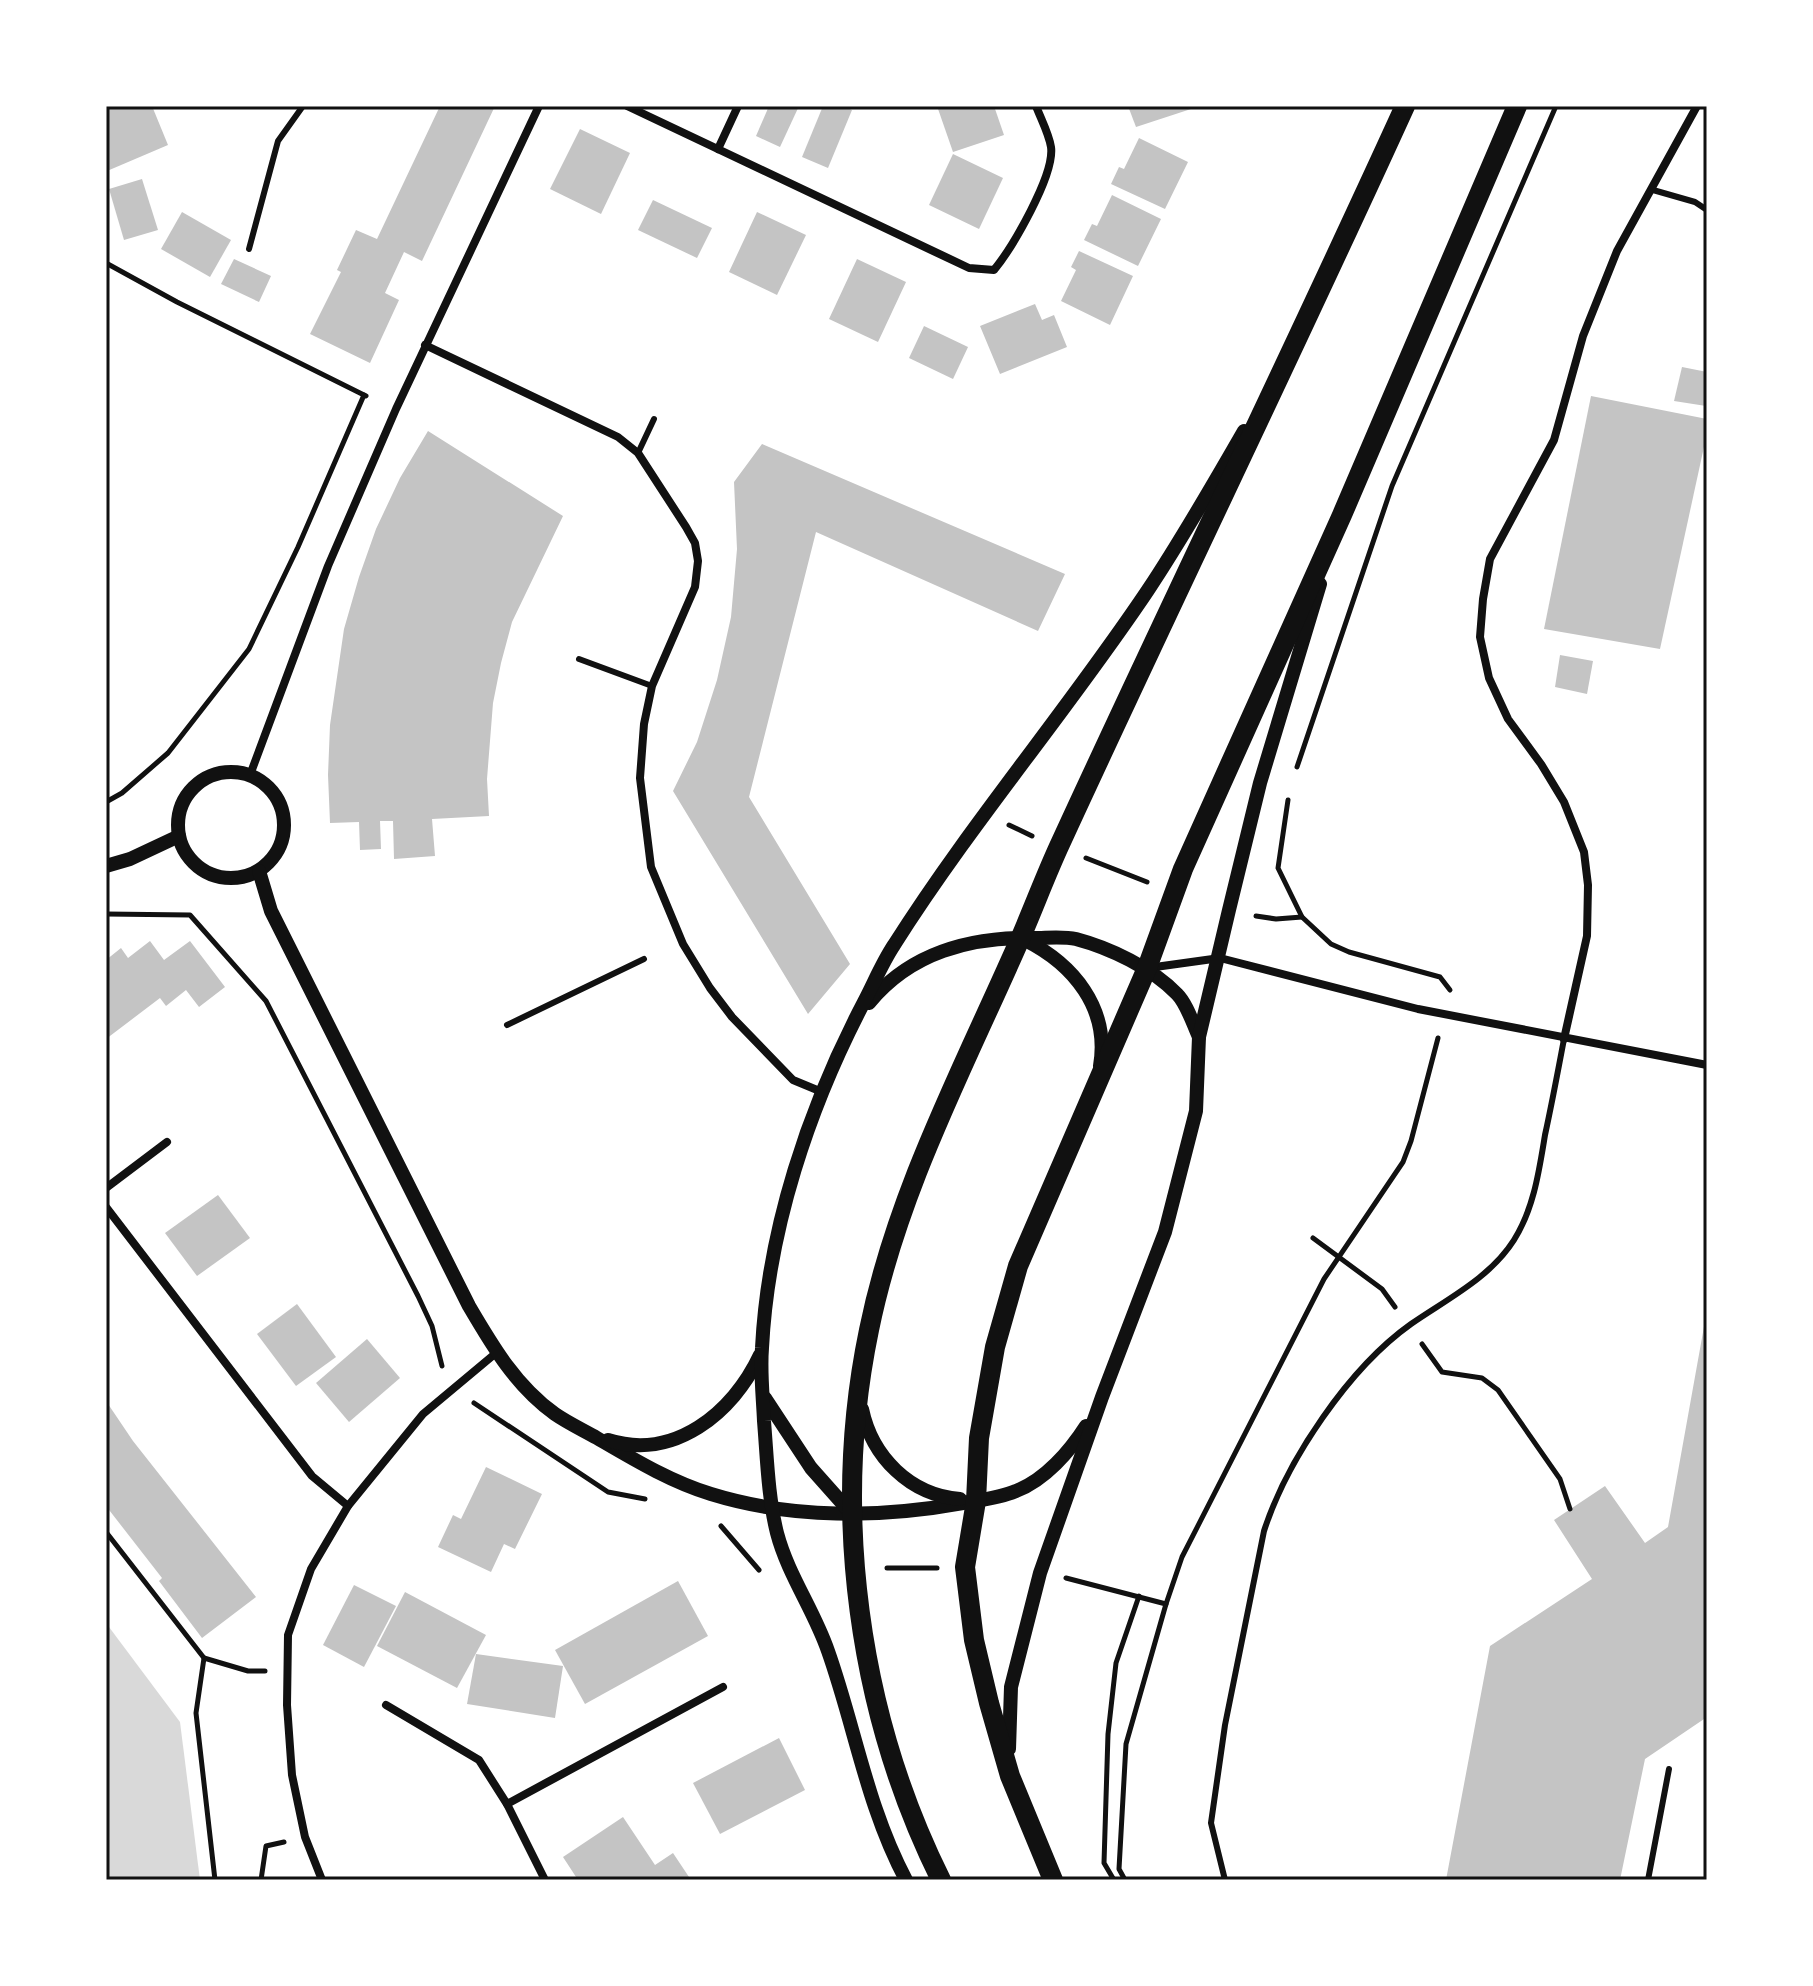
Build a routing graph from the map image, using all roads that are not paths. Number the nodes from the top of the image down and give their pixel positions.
1 (303, 106) edge
2 (539, 106) edge
3 (627, 106) edge
4 (738, 106) edge
5 (1036, 106) edge
6 (1405, 106) edge
7 (1517, 106) edge
8 (1697, 106) edge
9 (718, 149) junction
10 (1653, 190) junction
11 (1707, 210) edge
12 (249, 249) dead end
13 (1318, 298) junction
14 (425, 345) junction
15 (654, 419) dead end
16 (638, 453) junction
17 (1342, 515) junction
18 (579, 659) dead end
19 (652, 686) junction
20 (250, 775) junction
21 (179, 836) junction
22 (106, 866) edge
23 (259, 871) junction
24 (1021, 938) junction
25 (1220, 958) junction
26 (644, 959) dead end
27 (1147, 968) junction
28 (507, 1025) dead end
29 (852, 1025) junction
30 (1199, 1037) junction
31 (1564, 1039) junction
32 (1707, 1065) edge
33 (1097, 1084) junction
34 (822, 1092) junction
35 (167, 1142) dead end
36 (106, 1188) edge
37 (106, 1207) edge
38 (761, 1351) junction
39 (496, 1353) junction
40 (763, 1394) junction
41 (859, 1394) junction
42 (1102, 1397) junction
43 (592, 1435) junction
44 (976, 1501) junction
45 (348, 1506) junction
46 (773, 1509) junction
47 (851, 1513) junction
48 (723, 1687) dead end
49 (386, 1705) dead end
50 (1669, 1769) dead end
51 (1010, 1776) junction
52 (507, 1804) junction
53 (322, 1880) edge
54 (545, 1880) edge
55 (906, 1880) edge
56 (941, 1880) edge
57 (1053, 1880) edge
58 (1225, 1880) edge
59 (1648, 1880) edge

1 - 12 lane
2 - 14 street
3 - 9 street
4 - 9 street
5 - 9 street
6 - 13 main road
7 - 17 main road
8 - 10 street
10 - 11 lane
10 - 31 street
13 - 24 main road
13 - 29 street
14 - 16 street
14 - 20 street
15 - 16 lane
16 - 19 street
17 - 25 street
17 - 27 main road
18 - 19 lane
19 - 34 street
20 - 21 street
20 - 23 street
21 - 22 street
21 - 23 street
23 - 39 street
24 - 27 street
24 - 29 street
24 - 33 street
24 - 41 main road
25 - 27 street
25 - 30 street
25 - 31 street
26 - 28 lane
27 - 30 street
27 - 33 main road
29 - 34 street
30 - 42 street
31 - 32 street
31 - 58 lane
33 - 44 main road
34 - 38 street
35 - 36 street
37 - 45 street
38 - 40 street
38 - 43 street
39 - 43 street
39 - 45 street
40 - 46 street
40 - 47 street
41 - 44 street
41 - 47 main road
42 - 44 street
42 - 51 street
43 - 46 street
44 - 47 street
44 - 51 main road
45 - 53 street
46 - 47 street
46 - 55 street
47 - 56 main road
48 - 52 street
49 - 52 street
50 - 59 lane
51 - 57 main road
52 - 54 street

